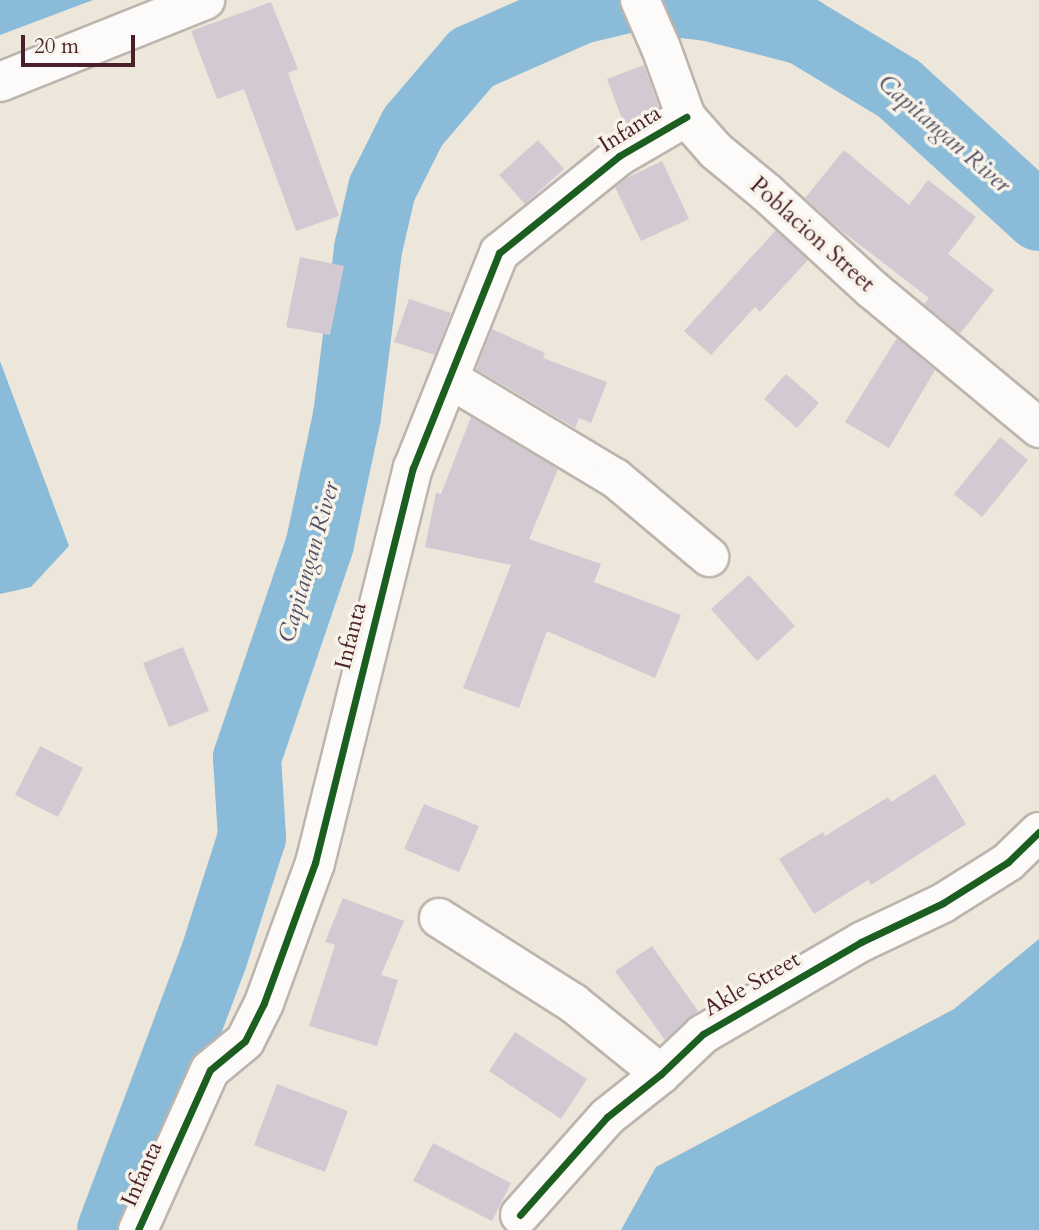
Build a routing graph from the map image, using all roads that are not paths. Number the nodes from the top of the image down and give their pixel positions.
1 (205, 0) edge
2 (640, 0) edge
3 (0, 82) edge
4 (686, 117) junction
5 (450, 379) junction
6 (1039, 428) edge
7 (709, 557) dead end
8 (1039, 832) edge
9 (439, 918) dead end
10 (661, 1074) junction
11 (520, 1216) dead end
12 (138, 1230) edge

1 - 3 street
2 - 4 street, Poblacion Street
4 - 5 street, Infanta
4 - 6 street, Poblacion Street
5 - 7 street
5 - 12 street, Infanta
8 - 10 street, Akle Street
9 - 10 street
10 - 11 street, Akle Street

